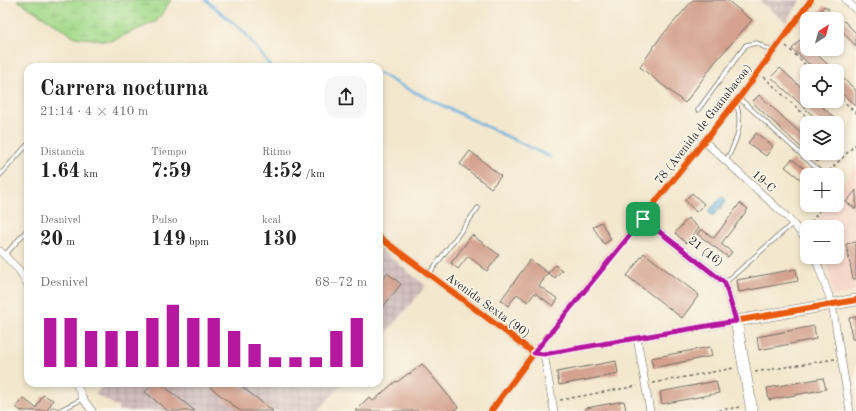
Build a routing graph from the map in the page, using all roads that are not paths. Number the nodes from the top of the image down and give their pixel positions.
1 (811, 0) edge
2 (846, 0) edge
3 (856, 10) edge
4 (773, 52) junction
5 (737, 100) junction
6 (698, 110) dead end
7 (704, 141) junction
8 (24, 148) edge
9 (726, 161) junction
10 (817, 168) edge
11 (0, 175) edge
12 (478, 208) dead end
13 (643, 219) junction
14 (793, 223) junction
15 (800, 232) edge
16 (24, 233) edge
17 (383, 240) edge
18 (2, 253) edge
19 (818, 264) edge
20 (428, 275) junction
21 (24, 279) edge
22 (725, 283) junction
23 (856, 300) edge
24 (832, 304) junction
25 (736, 321) junction
26 (637, 338) junction
27 (534, 353) junction
28 (544, 354) junction
29 (78, 387) edge
30 (83, 399) junction
31 (752, 408) edge
32 (53, 409) dead end
33 (92, 411) edge
34 (491, 411) edge
35 (554, 411) edge
36 (650, 411) edge
37 (850, 411) edge

1 - 4 street, 78 (Avenida de Guanabacoa)
2 - 3 street
4 - 5 street, 78 (Avenida de Guanabacoa)
4 - 6 lane
5 - 7 street, 78 (Avenida de Guanabacoa)
5 - 9 lane
5 - 10 lane
7 - 9 street, 19-C
7 - 13 street, 78 (Avenida de Guanabacoa)
8 - 11 lane
9 - 14 street, 19-C
12 - 20 lane
13 - 22 street, 21 (16)
13 - 27 street, 78 (Avenida de Guanabacoa)
14 - 15 street, 19-C
14 - 22 lane
16 - 18 lane
17 - 20 street, Avenida Sexta (90)
18 - 21 street
19 - 24 street
20 - 27 street, Avenida Sexta (90)
22 - 25 street, 21 (16)
23 - 24 street, Avenida Sexta (90)
24 - 25 street, Avenida Sexta (90)
24 - 37 street
25 - 26 street, Avenida Sexta (90)
25 - 31 street, 21 (16)
26 - 28 street, Avenida Sexta (90)
26 - 36 street
27 - 28 street, Avenida Sexta (90)
27 - 34 street, 78 (Avenida de Guanabacoa)
28 - 35 street
29 - 30 street
30 - 32 lane
30 - 33 street

